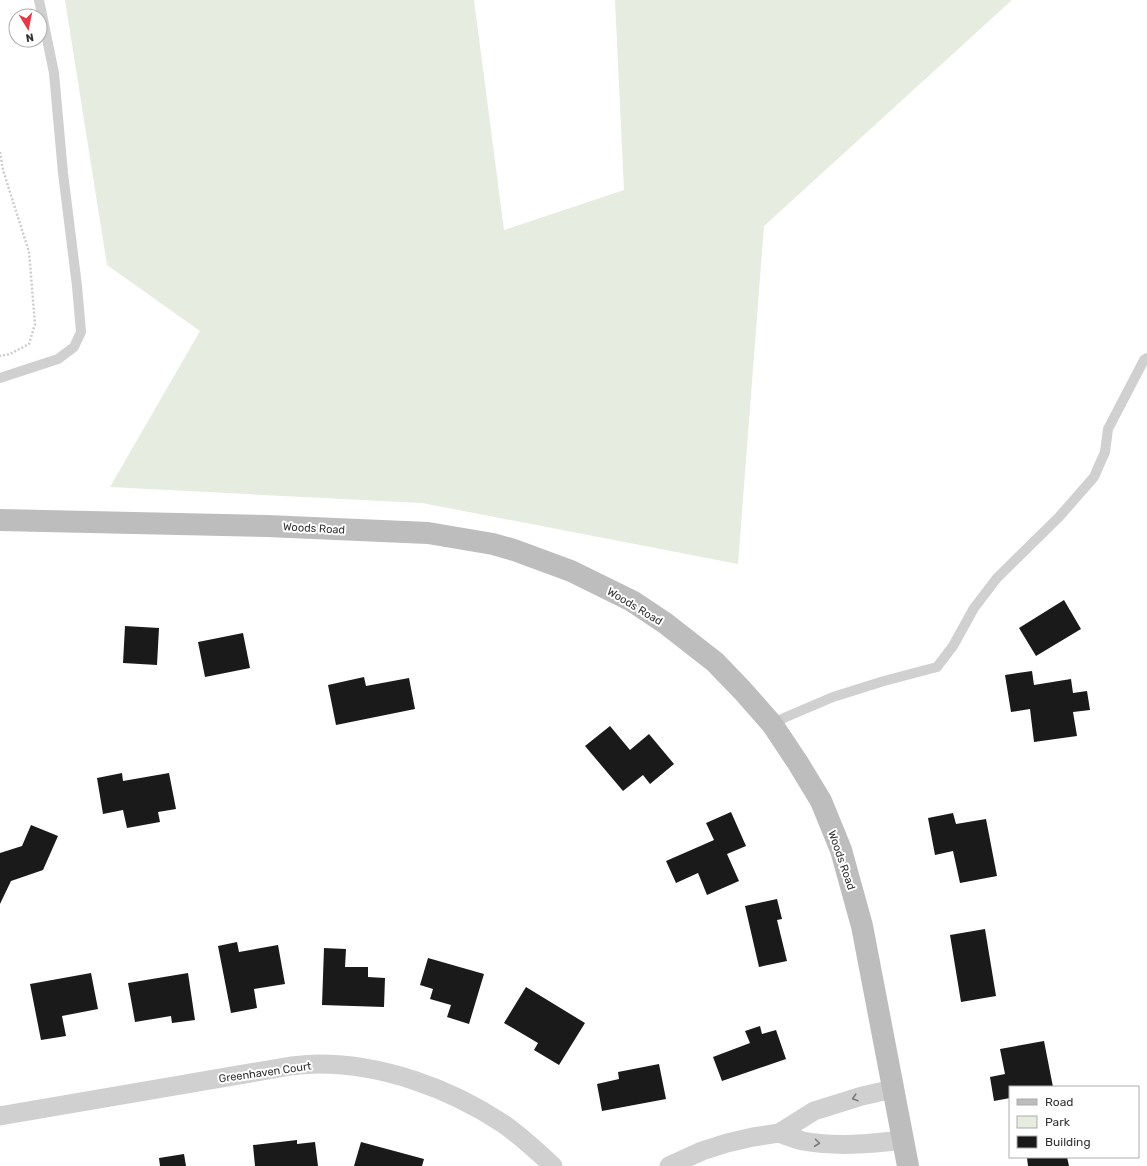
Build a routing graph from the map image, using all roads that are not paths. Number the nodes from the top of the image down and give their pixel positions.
1 (39, 0) edge
2 (1147, 358) edge
3 (0, 378) edge
4 (0, 520) edge
5 (772, 724) junction
6 (893, 1089) junction
7 (0, 1116) edge
8 (779, 1133) junction
9 (903, 1140) junction
10 (553, 1166) edge
11 (670, 1166) edge
12 (908, 1166) edge

1 - 3 lane
2 - 5 lane
4 - 5 street, Woods Road
5 - 6 street, Woods Road
6 -> 8 street
6 - 9 street, Woods Road
7 - 10 street, Greenhaven Court
8 -> 9 street
8 - 11 street
9 - 12 street, Woods Road

